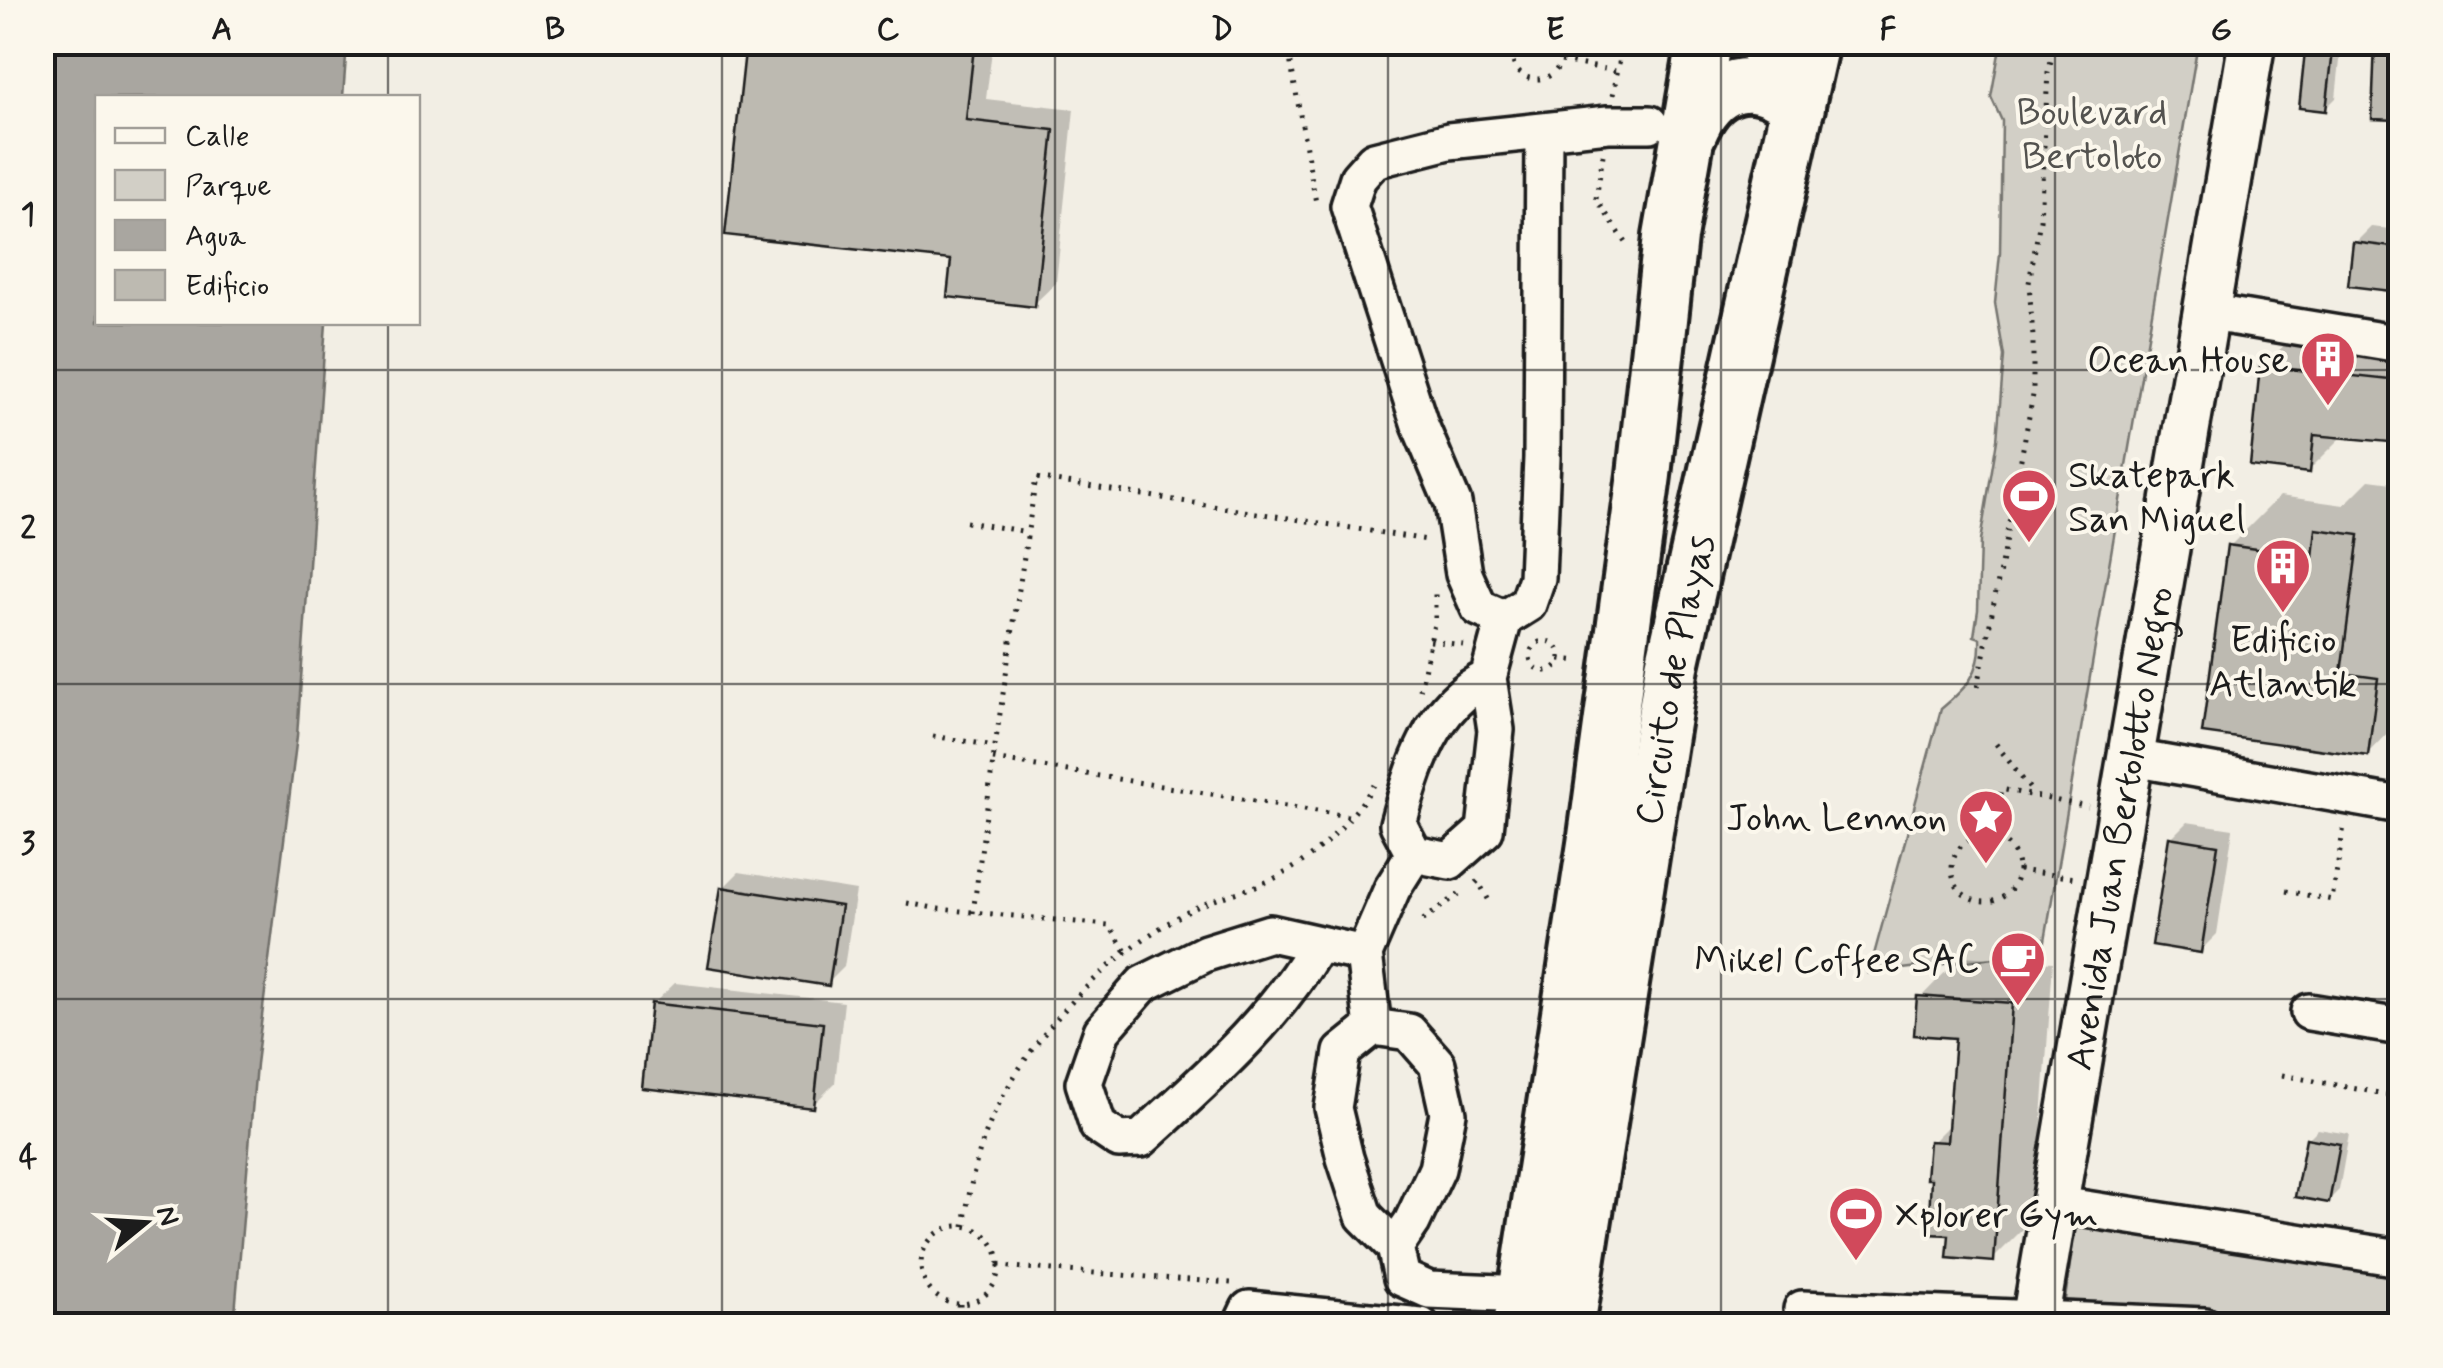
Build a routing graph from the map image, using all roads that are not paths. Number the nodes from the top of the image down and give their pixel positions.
1 (1704, 42) edge
2 (1763, 42) edge
3 (1793, 42) edge
4 (1812, 42) edge
5 (2252, 42) edge
6 (1798, 108) junction
7 (1670, 128) junction
8 (1544, 131) junction
9 (2205, 312) junction
10 (2400, 344) edge
11 (1504, 619) junction
12 (1488, 678) junction
13 (2132, 758) junction
14 (2400, 805) edge
15 (1414, 854) junction
16 (1317, 946) junction
17 (1364, 954) junction
18 (2308, 1012) dead end
19 (1373, 1027) junction
20 (2400, 1027) edge
21 (2053, 1204) junction
22 (1396, 1247) junction
23 (2400, 1258) edge
24 (1802, 1309) dead end
25 (1522, 1310) edge
26 (2034, 1322) edge
27 (1242, 1326) edge
28 (1421, 1326) edge
29 (1568, 1326) edge
30 (2205, 1326) edge

1 - 7 highway, Circuito de Playas
2 - 3 highway
4 - 6 highway, Circuito de Playas
5 - 9 main road, Avenida Juan Bertolotto Negro
6 - 7 highway
6 - 29 highway, Circuito de Playas
7 - 8 street
7 - 25 highway, Circuito de Playas
8 - 11 street
8 - 11 street
9 - 10 street
9 - 13 main road, Avenida Juan Bertolotto Negro
11 - 12 street
12 - 15 street
12 - 15 street
13 - 14 street
13 - 21 main road, Avenida Juan Bertolotto Negro
15 - 17 street
16 - 16 street
16 - 17 street
17 - 19 street
18 - 20 street
19 - 22 street
19 - 22 street
21 - 23 street
21 - 26 main road, Avenida Juan Bertolotto Negro
22 - 25 street
24 - 26 street
26 - 30 street
27 - 28 street

